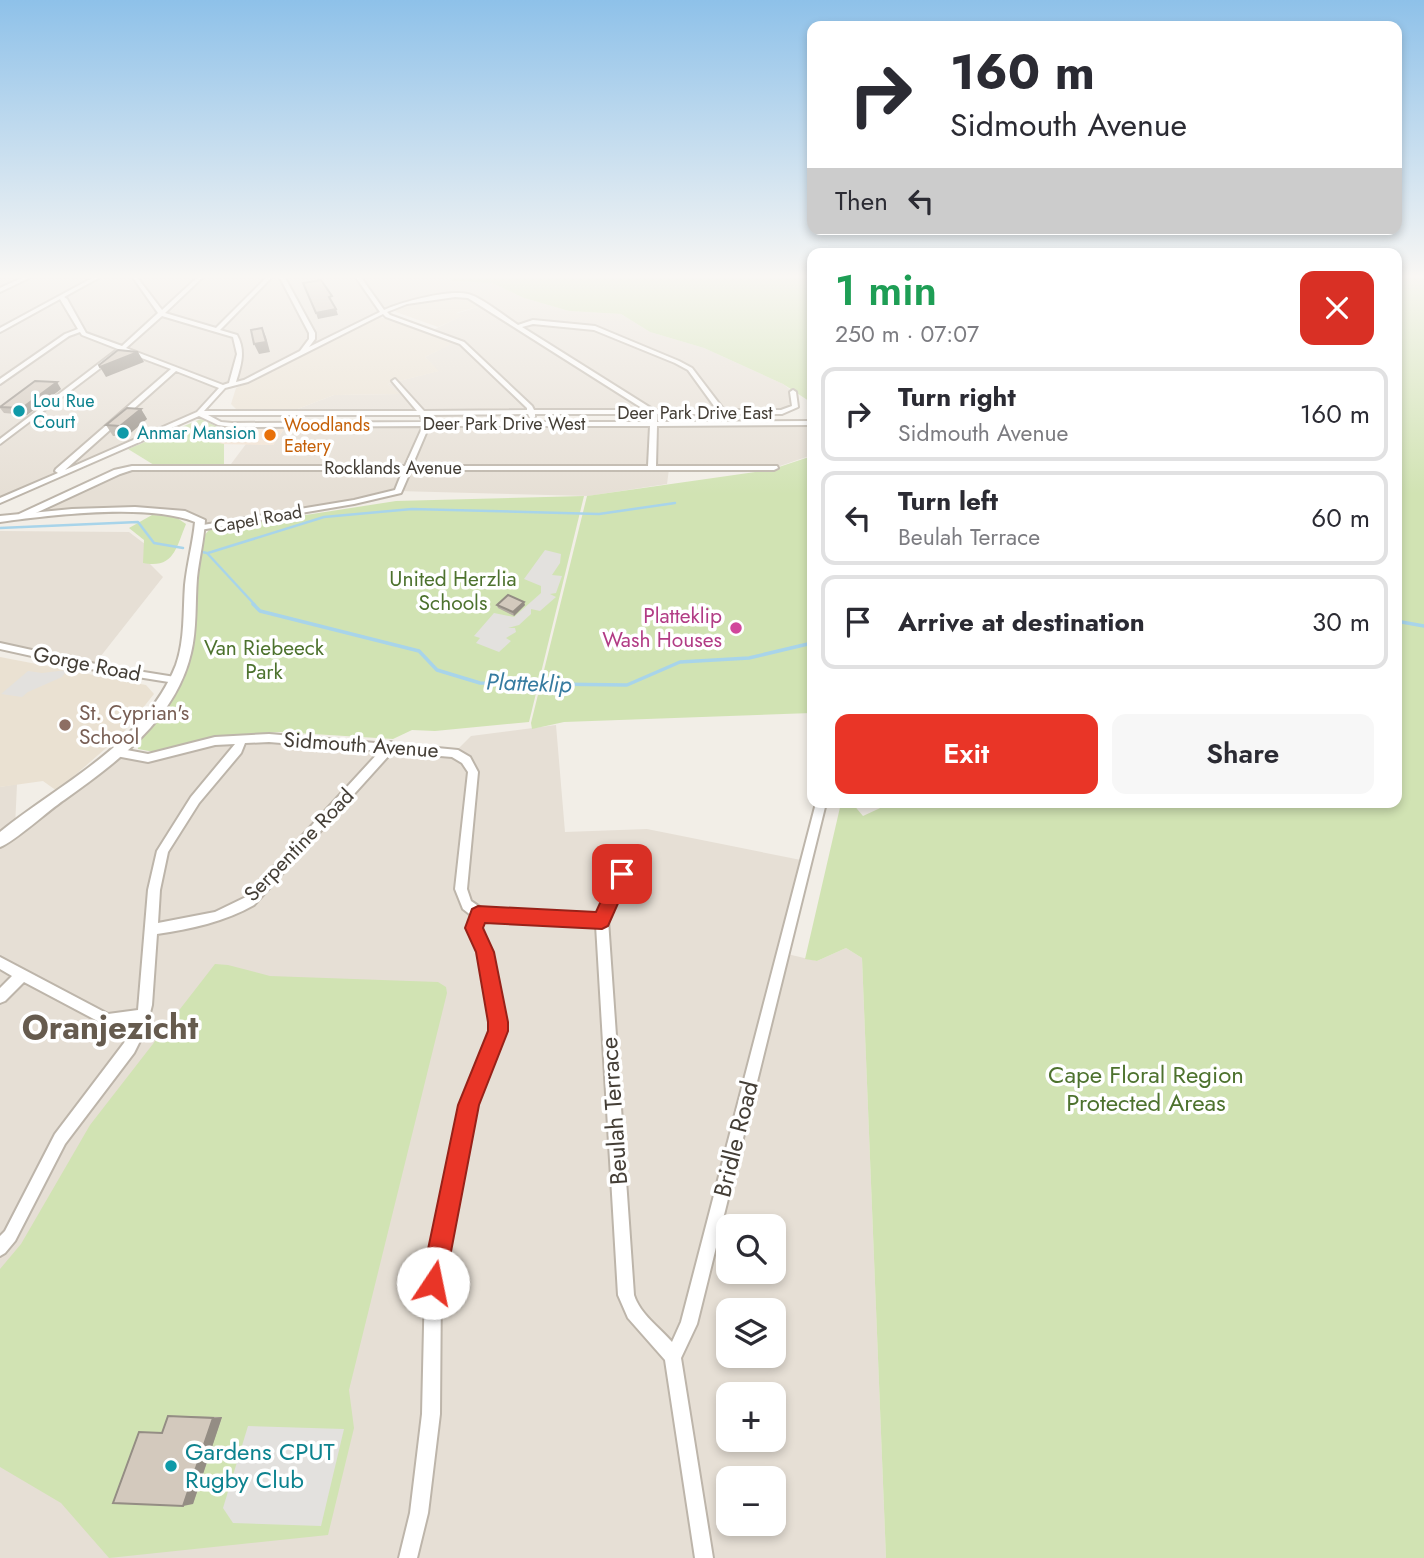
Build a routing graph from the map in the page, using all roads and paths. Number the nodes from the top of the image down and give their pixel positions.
1 (47, 349) edge
2 (122, 349) joint
3 (240, 349) edge
4 (304, 349) edge
5 (310, 349) edge
6 (468, 349) edge
7 (554, 349) edge
8 (645, 349) edge
9 (298, 355) junction
10 (174, 370) junction
11 (395, 381) dead end
12 (0, 382) edge
13 (232, 383) junction
14 (223, 387) junction
15 (793, 392) dead end
16 (722, 412) junction
17 (199, 413) junction
18 (531, 413) junction
19 (654, 413) junction
20 (229, 414) junction
21 (423, 414) junction
22 (654, 423) junction
23 (722, 423) junction
24 (807, 423) edge
25 (220, 424) junction
26 (427, 424) junction
27 (533, 424) junction
28 (0, 442) edge
29 (75, 457) junction
30 (90, 461) junction
31 (409, 468) junction
32 (652, 468) junction
33 (774, 468) dead end
34 (49, 480) junction
35 (0, 501) edge
36 (22, 516) junction
37 (0, 520) edge
38 (200, 528) junction
39 (0, 646) edge
40 (175, 680) junction
41 (242, 739) junction
42 (391, 746) junction
43 (116, 752) junction
44 (820, 808) edge
45 (0, 841) edge
46 (632, 853) dead end
47 (478, 915) junction
48 (602, 920) junction
49 (151, 929) junction
50 (0, 962) edge
51 (22, 975) junction
52 (0, 997) edge
53 (144, 1016) junction
54 (0, 1248) edge
55 (673, 1357) junction
56 (408, 1558) edge
57 (704, 1558) edge

1 - 12 street
2 - 10 street
2 - 28 street
3 - 13 street
4 - 9 street
5 - 9 street
6 - 18 street
7 - 19 street
8 - 16 street
9 - 13 street
10 - 14 street
10 - 29 street
11 - 21 street
13 - 14 street
14 - 17 street
15 - 16 street, Deer Park Drive East
16 - 19 street, Deer Park Drive East
16 - 23 street
17 - 20 street, Deer Park Drive East
17 - 25 street, Deer Park Drive West
17 - 30 street
18 - 19 street, Deer Park Drive East
18 - 21 street, Deer Park Drive East
18 - 27 street
19 - 22 street
20 - 21 street, Deer Park Drive East
20 - 25 street
21 - 26 street
22 - 23 street, Deer Park Drive West
22 - 27 street, Deer Park Drive West
22 - 32 street
23 - 24 street, Deer Park Drive West
25 - 26 street, Deer Park Drive West
26 - 27 street, Deer Park Drive West
26 - 31 street
29 - 30 street
29 - 34 street
30 - 34 street
31 - 32 street, Rocklands Avenue
31 - 36 street, Rocklands Avenue
31 - 38 street, Capel Road
32 - 33 street, Rocklands Avenue
34 - 35 street
36 - 37 street, Capel Road
36 - 38 street, Capel Road
38 - 40 street
39 - 40 street, Gorge Road
40 - 43 street
41 - 42 street, Sidmouth Avenue
41 - 43 street, Sidmouth Avenue
41 - 49 street
42 - 47 street, Sidmouth Avenue
42 - 49 street, Serpentine Road
43 - 45 street
44 - 55 street, Bridle Road
46 - 48 street, Beulah Terrace
47 - 48 street
47 - 56 street
48 - 55 street, Beulah Terrace
49 - 53 street
50 - 51 street
51 - 52 street
51 - 53 street
53 - 54 street
55 - 57 street

